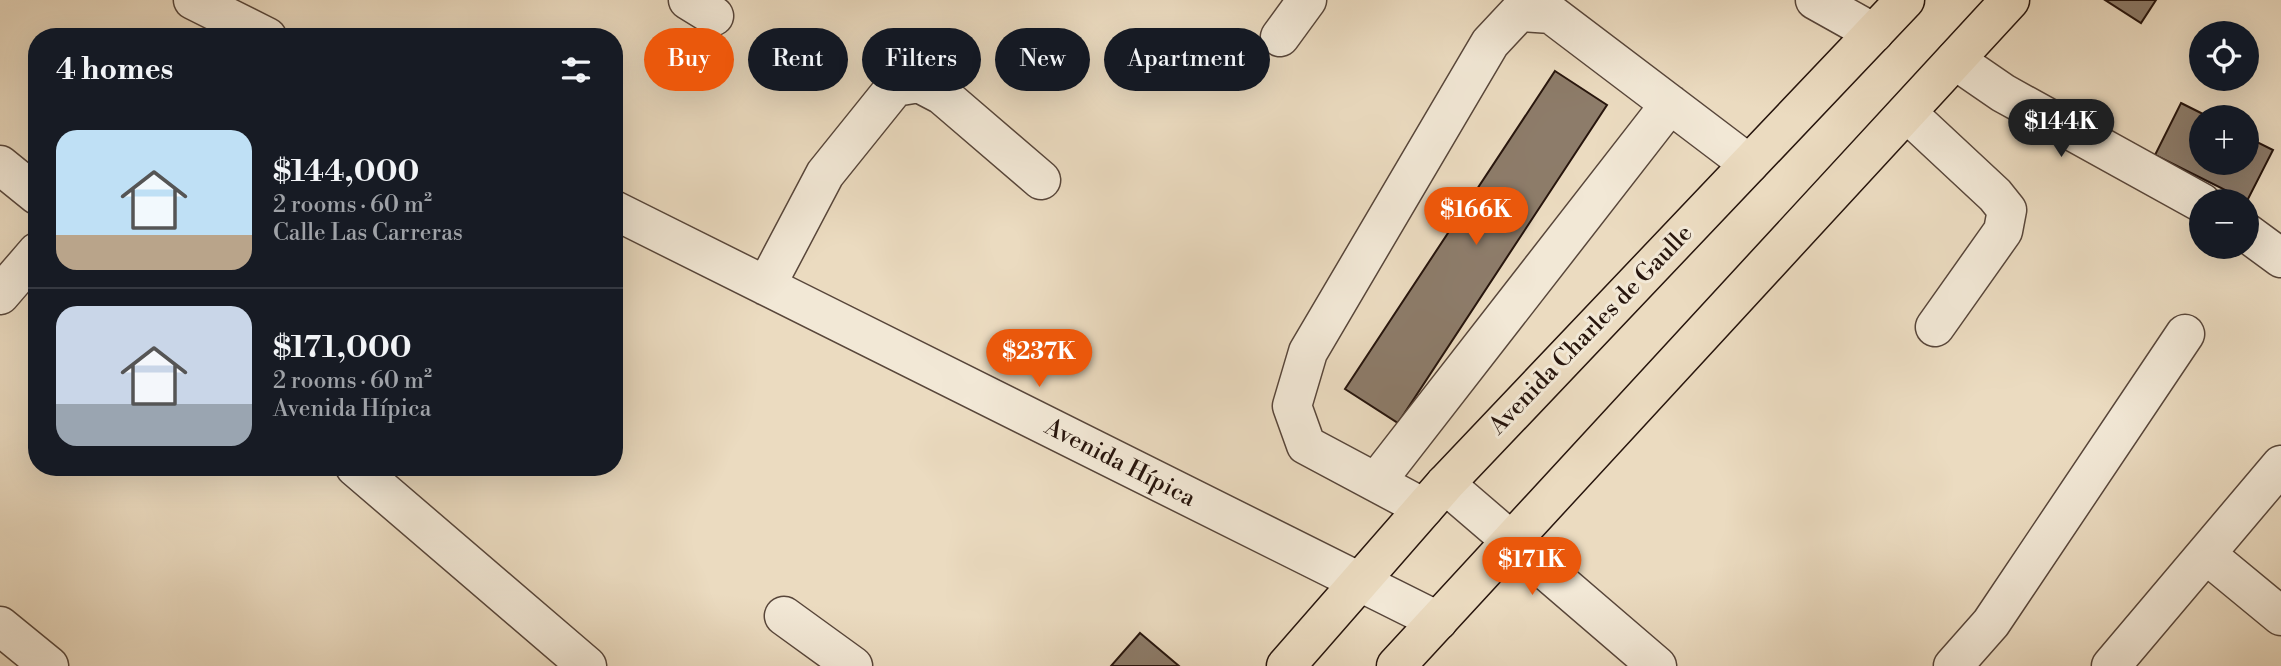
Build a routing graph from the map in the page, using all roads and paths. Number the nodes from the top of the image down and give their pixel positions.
1 (193, 0) edge
2 (1307, 0) edge
3 (1815, 0) edge
4 (1905, 0) edge
5 (2010, 0) edge
6 (233, 19) edge
7 (250, 28) edge
8 (1874, 33) junction
9 (1280, 37) dead end
10 (1955, 60) junction
11 (1670, 104) junction
12 (1907, 113) junction
13 (1749, 163) junction
14 (0, 165) edge
15 (1041, 180) dead end
16 (28, 188) edge
17 (2189, 196) edge
18 (623, 214) edge
19 (2259, 242) edge
20 (2281, 258) edge
21 (28, 262) edge
22 (766, 286) junction
23 (0, 295) edge
24 (1936, 327) dead end
25 (2185, 334) dead end
26 (2281, 465) edge
27 (365, 476) edge
28 (1376, 482) junction
29 (1435, 496) junction
30 (1511, 540) junction
31 (2207, 555) junction
32 (1360, 583) junction
33 (784, 616) dead end
34 (2281, 616) edge
35 (1438, 621) junction
36 (0, 626) edge
37 (50, 666) edge
38 (587, 666) edge
39 (853, 666) edge
40 (1286, 666) edge
41 (1396, 666) edge
42 (1657, 666) edge
43 (1953, 666) edge
44 (2111, 666) edge

1 - 6 street
2 - 9 street
3 - 8 street
4 - 8 main road, Avenida Charles de Gaulle
5 - 10 main road
6 - 7 street
8 - 13 main road, Avenida Charles de Gaulle
10 - 12 main road
10 - 17 street
11 - 13 street
11 - 28 street
11 - 28 street
12 - 24 street
12 - 30 main road
13 - 29 main road, Avenida Charles de Gaulle
14 - 16 street
15 - 22 street
18 - 22 street, Avenida Hípica
19 - 20 street
21 - 23 street
22 - 32 street, Avenida Hípica
25 - 43 street
26 - 31 street
27 - 38 street
28 - 29 street
29 - 30 street
29 - 32 main road, Avenida Charles de Gaulle
30 - 35 main road
30 - 42 street
31 - 34 street
31 - 44 street
32 - 35 street, Avenida Hípica
32 - 40 main road, Avenida Charles de Gaulle
33 - 39 street
35 - 41 main road
36 - 37 street

